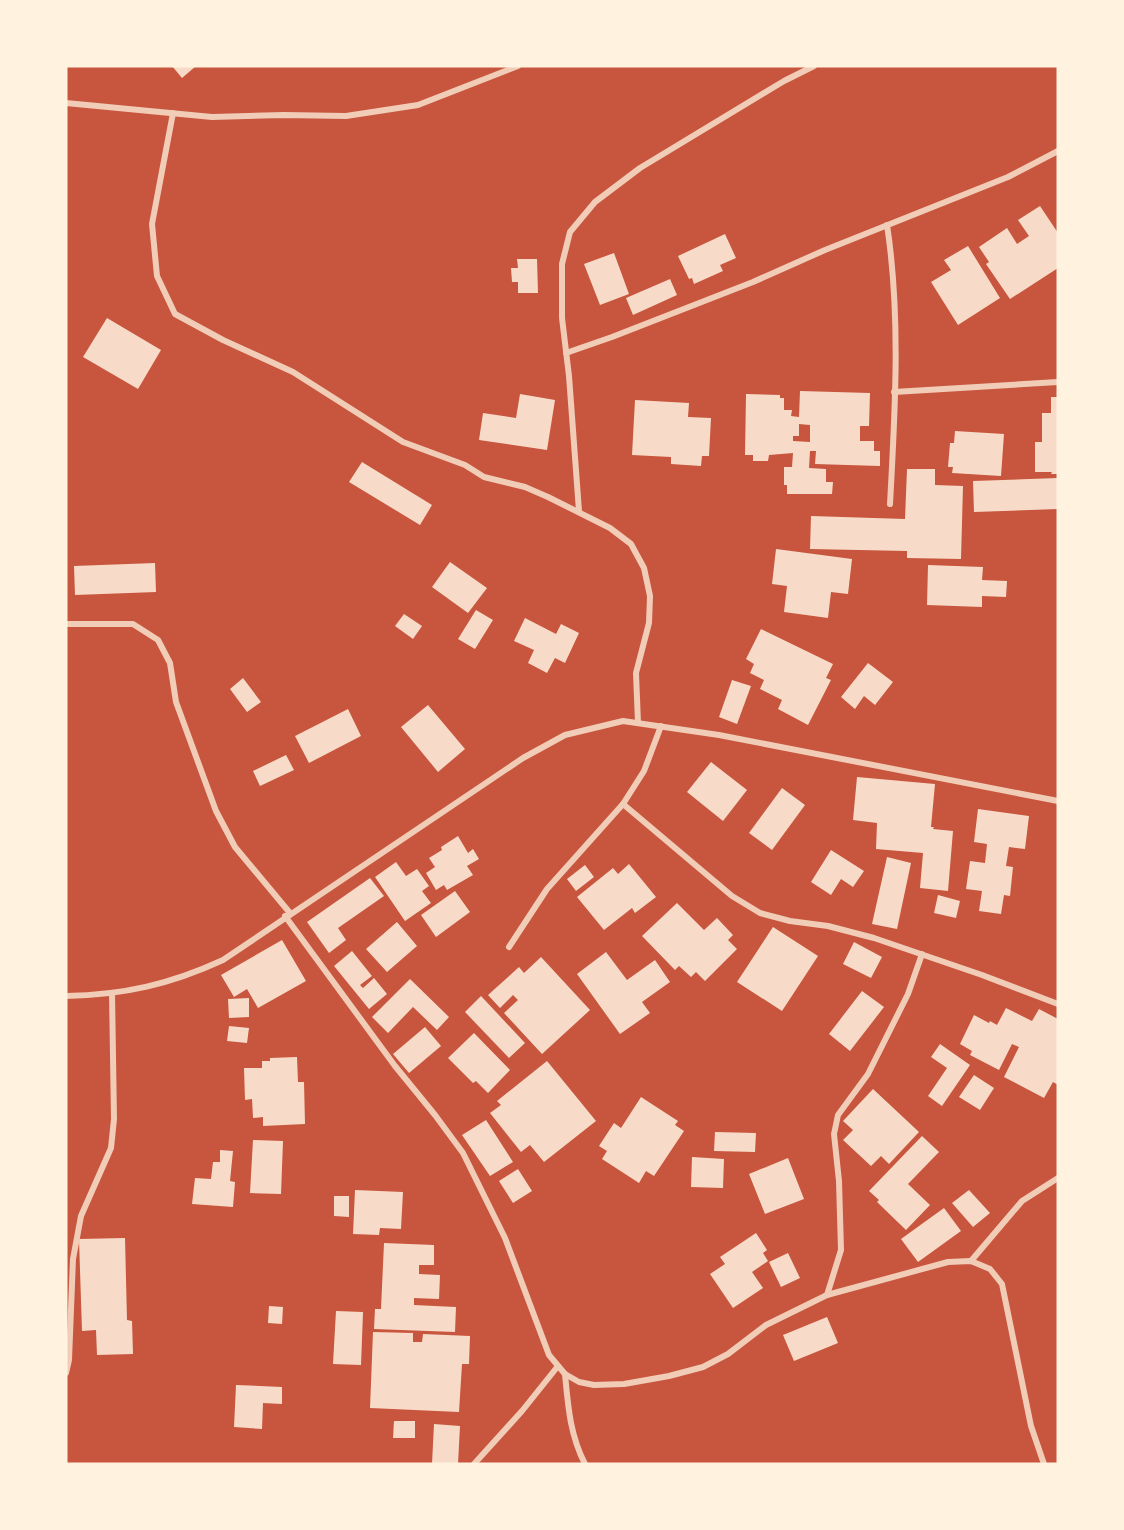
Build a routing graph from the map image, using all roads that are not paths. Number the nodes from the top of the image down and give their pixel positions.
1 (518, 66) edge
2 (814, 66) edge
3 (66, 103) edge
4 (172, 113) junction
5 (1058, 151) edge
6 (887, 225) junction
7 (566, 352) junction
8 (1058, 382) edge
9 (894, 392) junction
10 (890, 504) dead end
11 (579, 511) junction
12 (66, 624) edge
13 (638, 723) junction
14 (661, 726) junction
15 (1058, 801) edge
16 (622, 804) junction
17 (288, 915) junction
18 (509, 946) dead end
19 (922, 954) junction
20 (112, 993) junction
21 (66, 996) edge
22 (1058, 1004) edge
23 (1058, 1178) edge
24 (971, 1261) junction
25 (827, 1295) junction
26 (558, 1366) junction
27 (66, 1373) edge
28 (565, 1374) junction
29 (474, 1464) edge
30 (585, 1464) edge
31 (1044, 1464) edge

1 - 4 street
2 - 7 street
3 - 4 street
4 - 11 street
5 - 6 street
6 - 7 street
6 - 9 street
7 - 11 street
8 - 9 street
9 - 10 street
11 - 13 street
12 - 17 street
13 - 14 street
13 - 17 street
14 - 15 street
14 - 16 street
16 - 18 street
16 - 19 street
17 - 20 street
17 - 26 street
19 - 22 street
19 - 25 street
20 - 21 street
20 - 27 street
23 - 24 street
24 - 25 street
24 - 31 street
25 - 28 street
26 - 28 street
26 - 29 street
28 - 30 street

